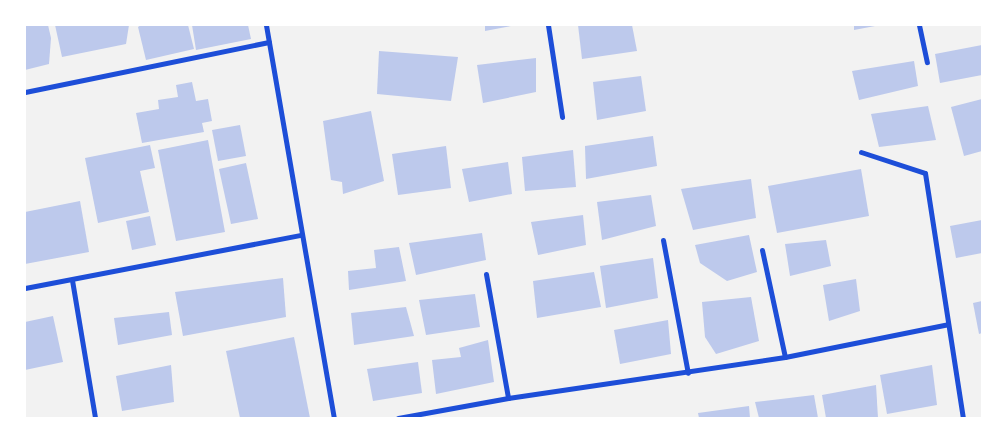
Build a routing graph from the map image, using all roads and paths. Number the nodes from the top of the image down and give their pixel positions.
1 (266, 25) edge
2 (548, 25) edge
3 (919, 25) edge
4 (269, 42) junction
5 (927, 62) dead end
6 (25, 92) edge
7 (562, 117) dead end
8 (862, 152) dead end
9 (301, 235) junction
10 (663, 240) dead end
11 (762, 250) dead end
12 (486, 274) dead end
13 (72, 280) junction
14 (25, 288) edge
15 (948, 324) junction
16 (785, 357) junction
17 (688, 372) junction
18 (508, 398) junction
19 (95, 418) edge
20 (334, 418) edge
21 (398, 418) edge
22 (963, 418) edge

1 - 4 street
2 - 7 street
3 - 5 street
4 - 6 street
4 - 9 street
8 - 15 street
9 - 13 street
9 - 20 street
10 - 17 street
11 - 16 street
12 - 18 street
13 - 14 street
13 - 19 street
15 - 16 street
15 - 22 street
16 - 17 street
17 - 18 street
18 - 21 street

